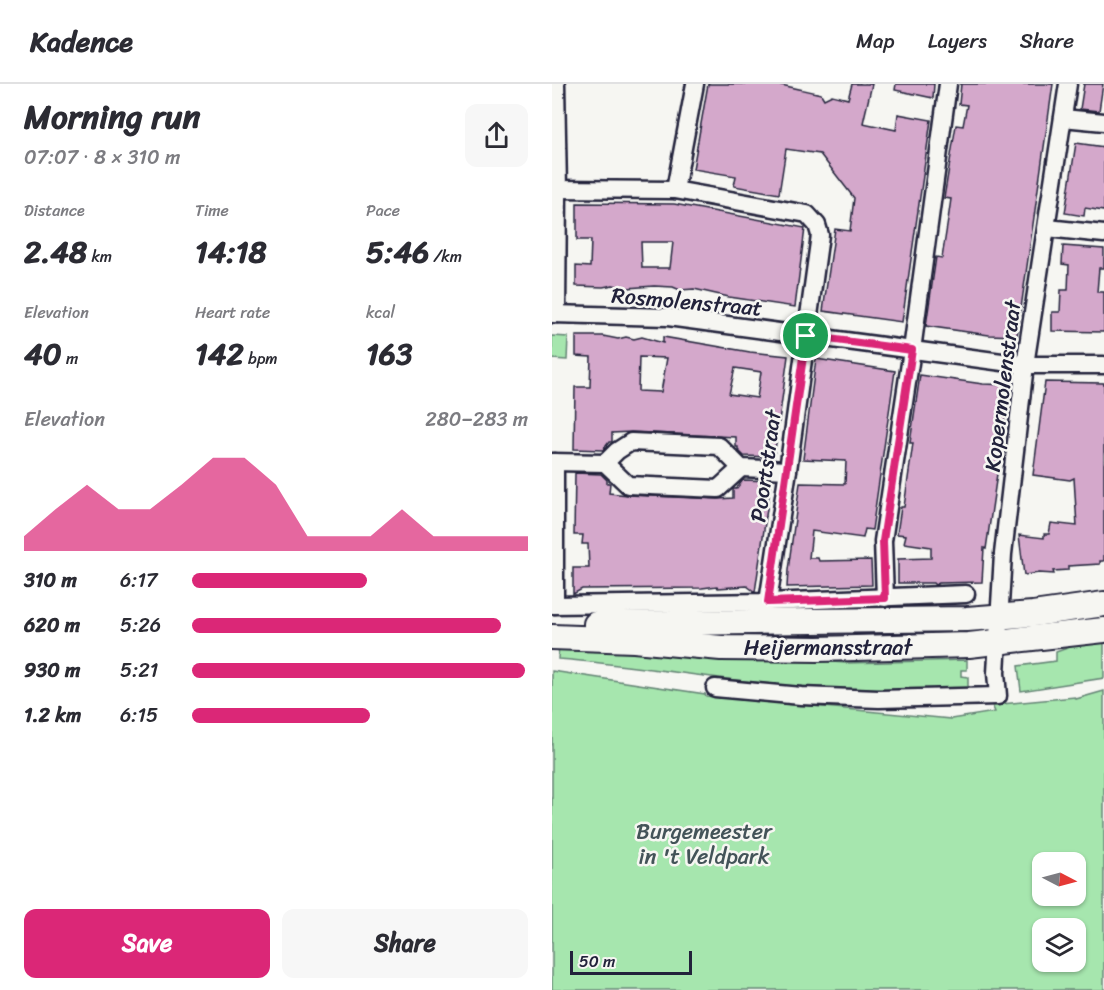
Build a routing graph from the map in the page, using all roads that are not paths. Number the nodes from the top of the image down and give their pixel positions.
1 (556, 84) edge
2 (695, 84) edge
3 (948, 84) edge
4 (1068, 84) edge
5 (1063, 118) junction
6 (1104, 122) edge
7 (555, 189) edge
8 (675, 190) junction
9 (1047, 228) junction
10 (1104, 234) edge
11 (554, 314) edge
12 (806, 336) junction
13 (912, 350) junction
14 (1025, 365) junction
15 (1104, 365) edge
16 (553, 462) edge
17 (605, 464) junction
18 (741, 468) junction
19 (788, 470) junction
20 (966, 594) dead end
21 (885, 598) junction
22 (768, 602) junction
23 (1104, 604) edge
24 (553, 611) edge
25 (999, 617) junction
26 (1104, 630) edge
27 (552, 637) edge
28 (998, 643) junction
29 (714, 688) dead end
30 (998, 696) joint

1 - 7 street
2 - 8 street
3 - 13 street
4 - 5 street, Kopermolenstraat
5 - 6 street
5 - 9 street, Kopermolenstraat
7 - 8 street, Poortstraat
7 - 11 street
8 - 12 street, Poortstraat
9 - 10 street
9 - 14 street, Kopermolenstraat
11 - 12 street, Rosmolenstraat
12 - 13 street, Rosmolenstraat
12 - 19 street, Poortstraat
13 - 14 street, Rosmolenstraat
13 - 21 street
14 - 15 street, Rosmolenstraat
14 - 25 street, Kopermolenstraat
16 - 17 street
16 - 24 street
17 - 18 street
17 - 18 street
18 - 19 street
19 - 22 street, Poortstraat
20 - 21 street, Heijermansstraat
21 - 22 street, Heijermansstraat
22 - 24 street, Heijermansstraat
23 - 25 main road, Heijermansstraat
24 - 25 main road, Heijermansstraat
25 - 28 street, Kopermolenstraat
26 - 28 main road, Heijermansstraat
27 - 28 main road, Heijermansstraat
28 - 30 street, Kopermolenstraat
29 - 30 street, Heijermansstraat

